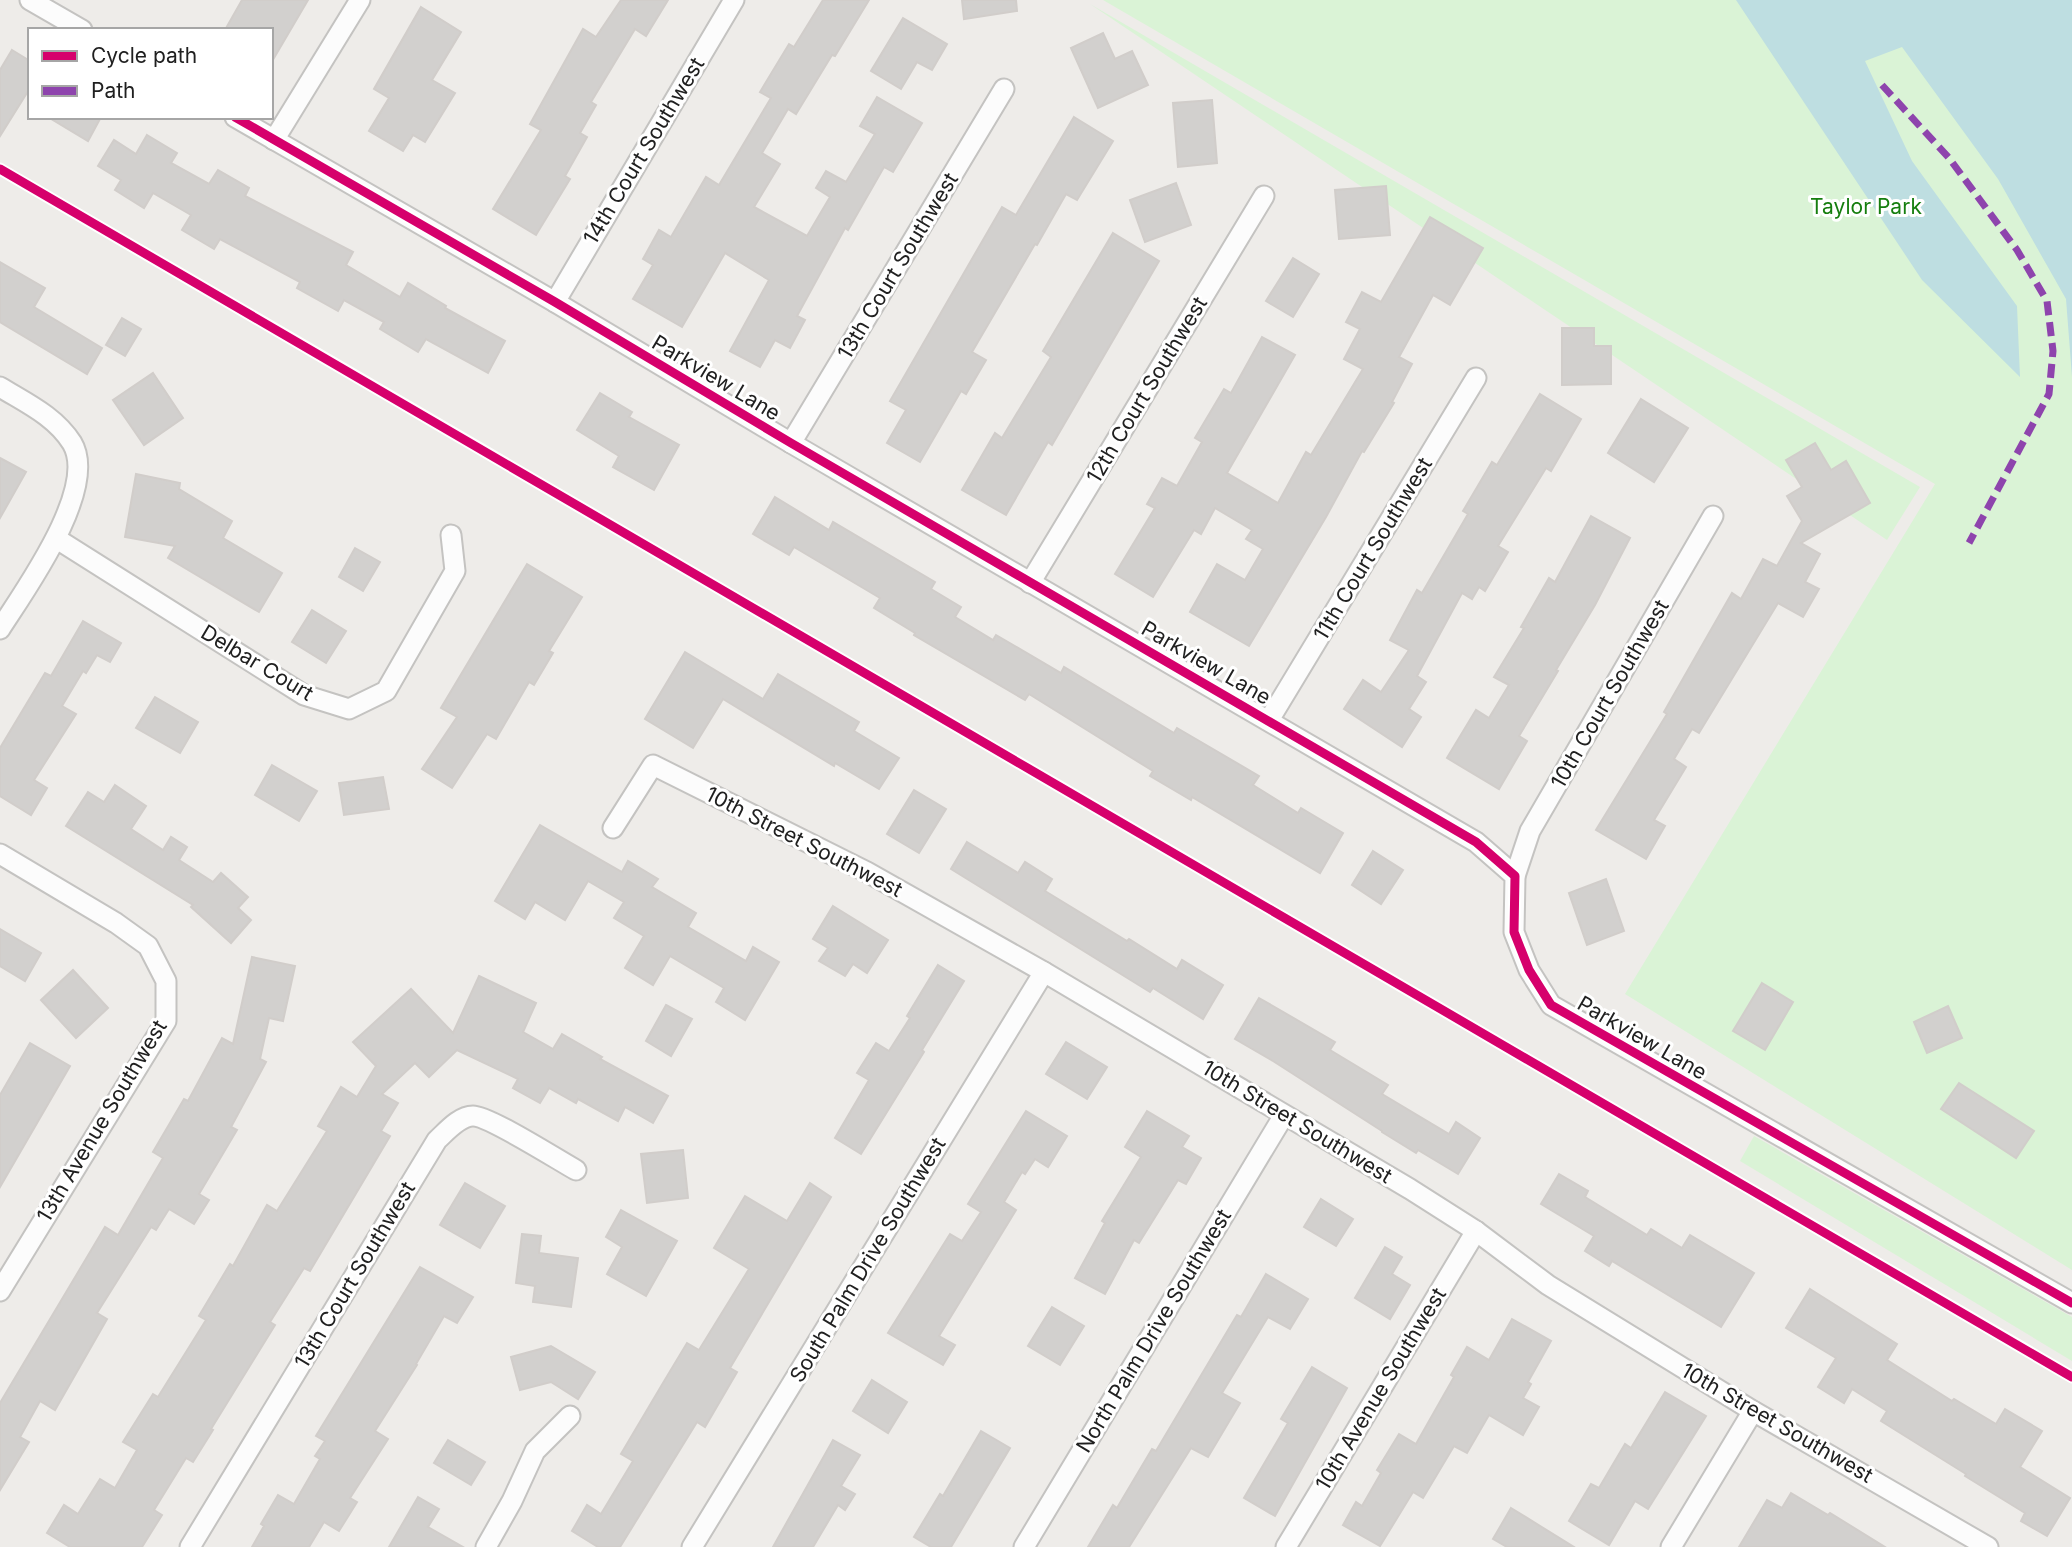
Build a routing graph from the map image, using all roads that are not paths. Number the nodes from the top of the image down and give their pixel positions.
1 (30, 0) edge
2 (360, 0) edge
3 (734, 0) edge
4 (79, 28) edge
5 (1004, 89) dead end
6 (238, 119) edge
7 (274, 140) junction
8 (1264, 197) dead end
9 (555, 302) junction
10 (1476, 378) dead end
11 (0, 387) edge
12 (792, 443) junction
13 (1713, 516) dead end
14 (451, 535) dead end
15 (57, 539) junction
16 (1030, 583) junction
17 (0, 629) edge
18 (1269, 720) junction
19 (613, 828) dead end
20 (0, 854) edge
21 (1515, 876) junction
22 (1044, 972) junction
23 (1284, 1115) junction
24 (576, 1170) dead end
25 (1476, 1231) junction
26 (0, 1291) edge
27 (2072, 1303) edge
28 (1754, 1411) junction
29 (570, 1416) dead end
30 (190, 1547) edge
31 (486, 1547) edge
32 (692, 1547) edge
33 (1024, 1547) edge
34 (1286, 1547) edge
35 (1671, 1547) edge
36 (1988, 1547) edge

1 - 4 street
2 - 7 street
3 - 9 street, 14th Court Southwest
5 - 12 street, 13th Court Southwest
6 - 7 street, Parkview Lane
7 - 9 street, Parkview Lane
8 - 16 street, 12th Court Southwest
9 - 12 street, Parkview Lane
10 - 18 street, 11th Court Southwest
11 - 15 street
12 - 16 street, Parkview Lane
13 - 21 street, 10th Court Southwest
14 - 15 street, Delbar Court
15 - 17 street
16 - 18 street, Parkview Lane
18 - 21 street, Parkview Lane
19 - 22 street, 10th Street Southwest
20 - 26 street, 13th Avenue Southwest
21 - 27 street, Parkview Lane
22 - 23 street, 10th Street Southwest
22 - 32 street, South Palm Drive Southwest
23 - 25 street, 10th Street Southwest
23 - 33 street, North Palm Drive Southwest
24 - 30 street, 13th Court Southwest
25 - 28 street, 10th Street Southwest
25 - 34 street, 10th Avenue Southwest
28 - 35 street
28 - 36 street, 10th Street Southwest
29 - 31 street

